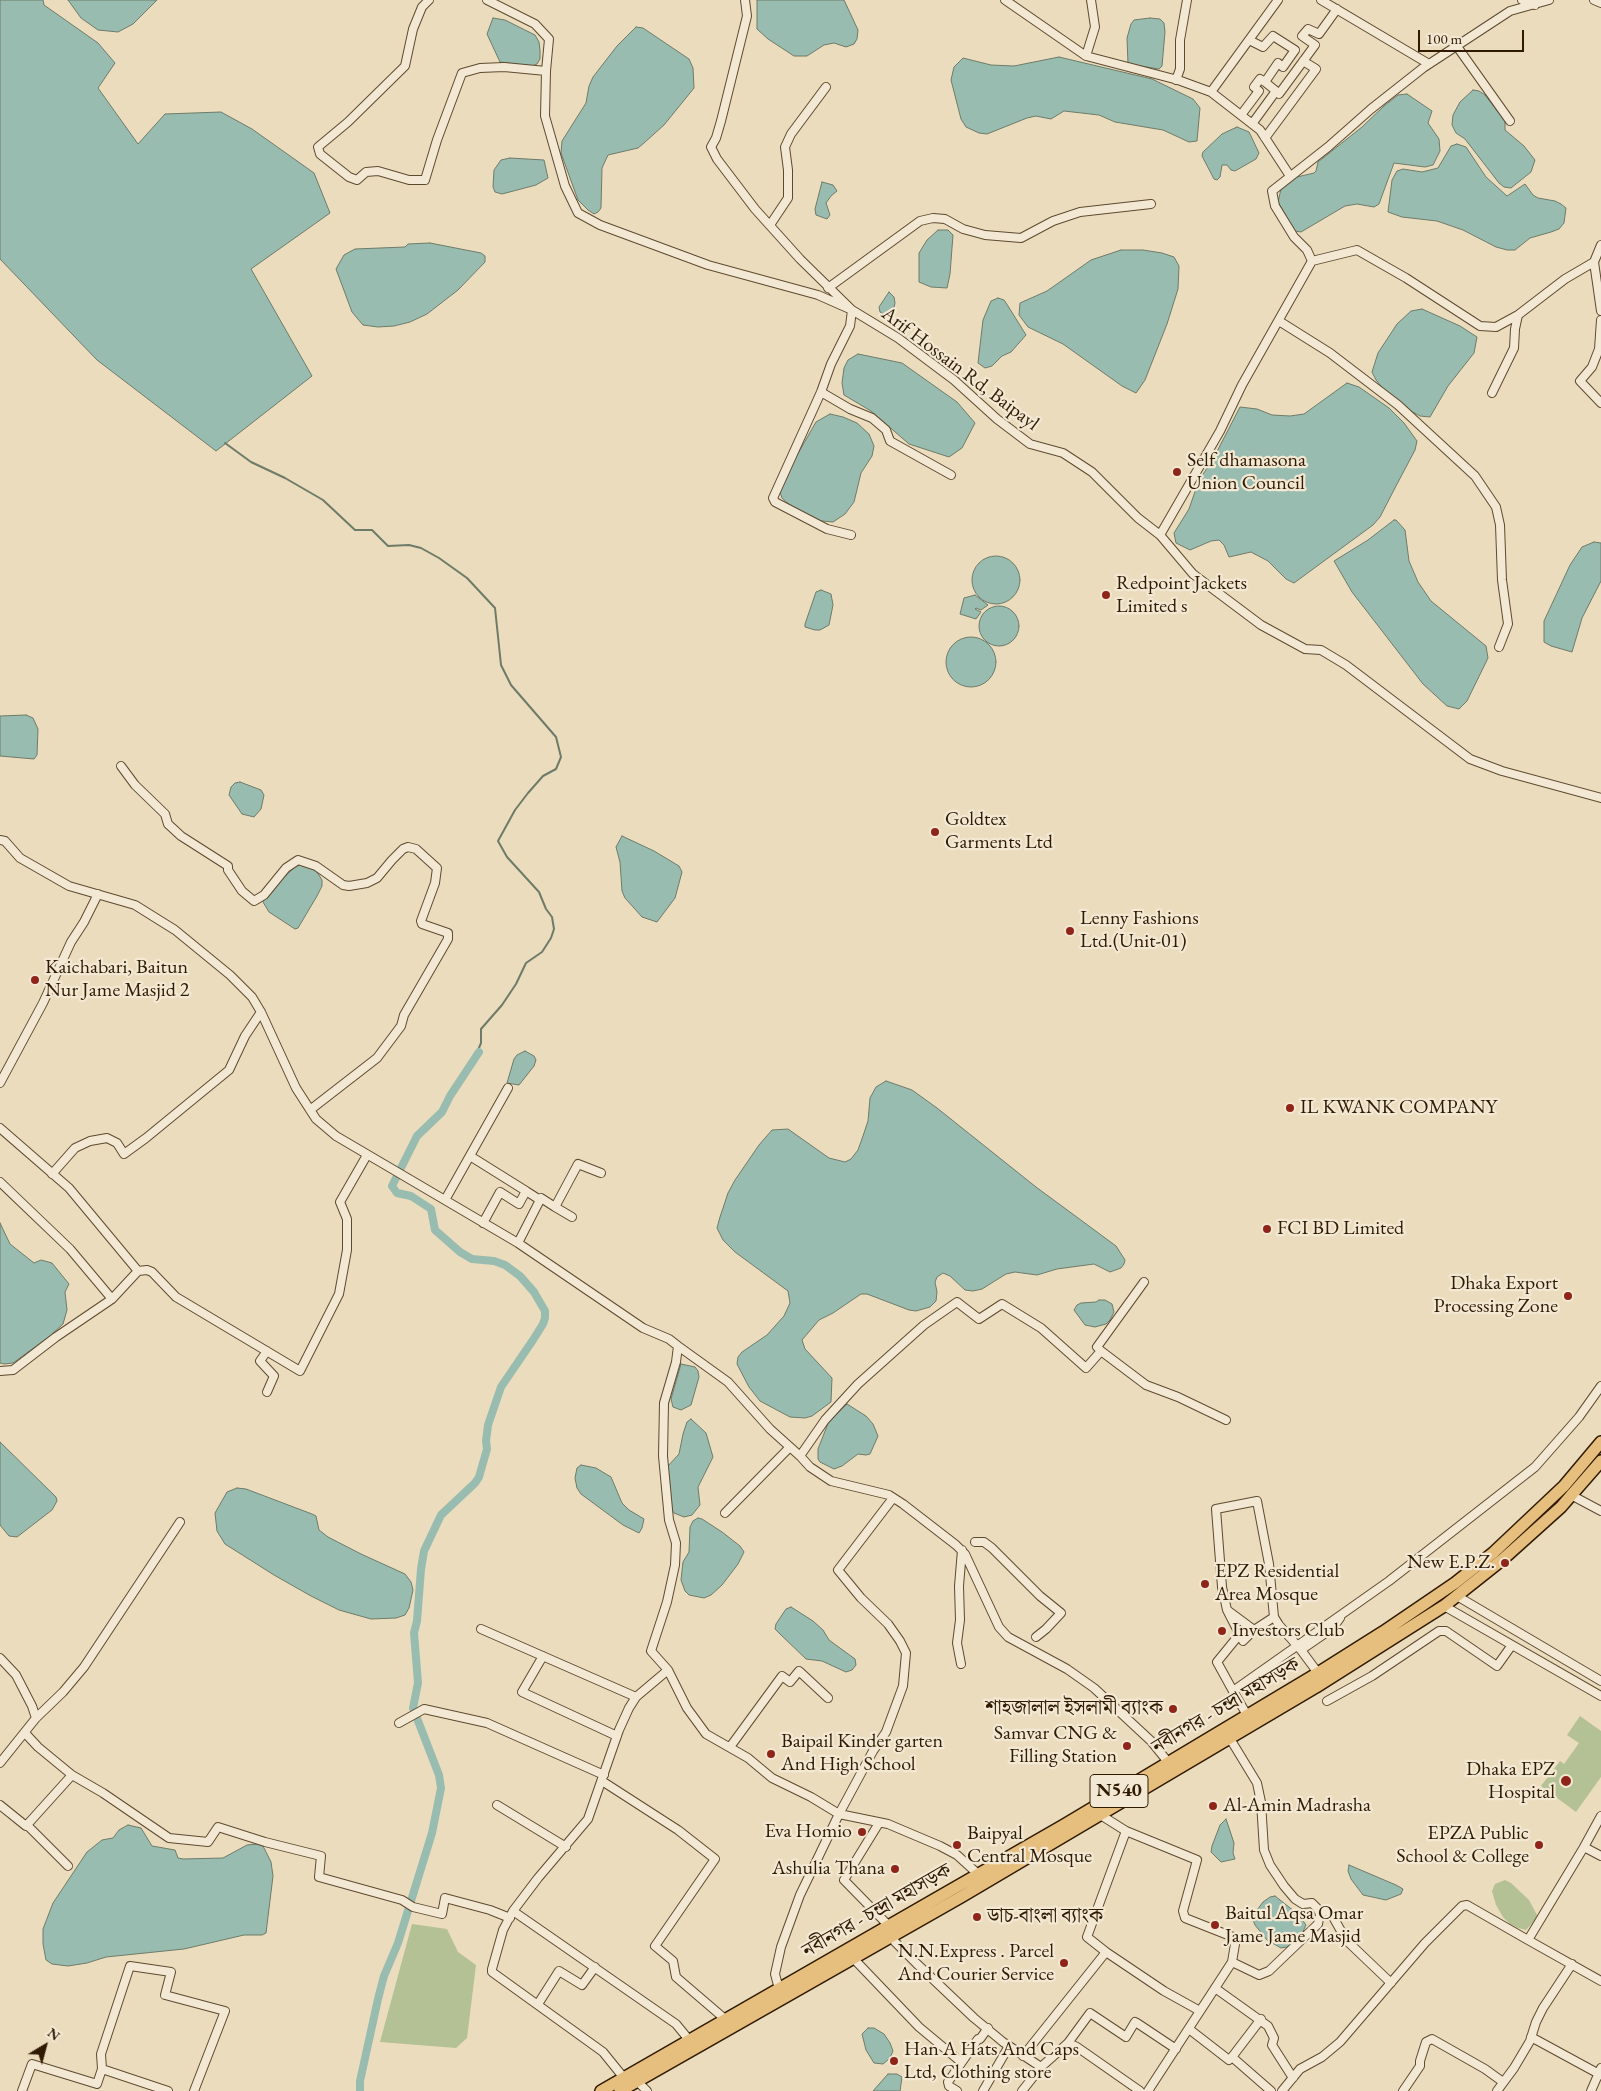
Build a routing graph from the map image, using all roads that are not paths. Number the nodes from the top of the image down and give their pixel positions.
1 (428, 0) edge
2 (487, 0) edge
3 (745, 0) edge
4 (1006, 0) edge
5 (1091, 0) edge
6 (1187, 0) edge
7 (1278, 0) edge
8 (1321, 0) edge
9 (1522, 0) edge
10 (1549, 0) edge
11 (1594, 0) edge
12 (1535, 4) junction
13 (1601, 4) edge
14 (1337, 9) junction
15 (1249, 40) junction
16 (1456, 46) junction
17 (1086, 56) junction
18 (1303, 61) junction
19 (1429, 64) junction
20 (546, 71) junction
21 (1176, 80) junction
22 (1266, 82) junction
23 (826, 87) dead end
24 (1211, 92) junction
25 (1276, 92) junction
26 (1241, 114) junction
27 (1510, 121) dead end
28 (1252, 124) junction
29 (1265, 138) junction
30 (1290, 176) junction
31 (1151, 204) dead end
32 (770, 225) junction
33 (1601, 245) edge
34 (1312, 261) junction
35 (1594, 262) junction
36 (828, 288) junction
37 (852, 310) junction
38 (1601, 311) edge
39 (1518, 316) junction
40 (1601, 320) edge
41 (1280, 321) junction
42 (821, 392) junction
43 (1492, 393) dead end
44 (1601, 403) edge
45 (951, 475) dead end
46 (851, 535) dead end
47 (1160, 535) junction
48 (1499, 647) dead end
49 (122, 766) dead end
50 (1601, 798) edge
51 (0, 840) edge
52 (98, 894) junction
53 (261, 1012) junction
54 (0, 1083) edge
55 (508, 1088) dead end
56 (310, 1110) junction
57 (0, 1128) edge
58 (367, 1155) junction
59 (470, 1156) junction
60 (601, 1173) dead end
61 (52, 1174) junction
62 (0, 1182) edge
63 (526, 1191) junction
64 (445, 1200) junction
65 (540, 1200) junction
66 (555, 1207) junction
67 (572, 1217) dead end
68 (483, 1224) junction
69 (518, 1243) junction
70 (138, 1271) junction
71 (1144, 1282) dead end
72 (112, 1299) junction
73 (678, 1346) junction
74 (266, 1351) junction
75 (1101, 1351) junction
76 (0, 1371) edge
77 (1601, 1386) edge
78 (267, 1392) dead end
79 (1226, 1420) dead end
80 (1601, 1442) edge
81 (790, 1447) junction
82 (800, 1456) junction
83 (1601, 1461) edge
84 (1571, 1495) junction
85 (893, 1498) junction
86 (1601, 1510) edge
87 (725, 1512) dead end
88 (180, 1522) dead end
89 (975, 1542) dead end
90 (962, 1550) junction
91 (1456, 1596) junction
92 (1444, 1606) junction
93 (1227, 1610) junction
94 (1274, 1616) junction
95 (481, 1629) dead end
96 (1254, 1630) junction
97 (1240, 1635) junction
98 (1036, 1637) dead end
99 (1512, 1645) junction
100 (1299, 1648) junction
101 (543, 1656) junction
102 (0, 1658) edge
103 (961, 1664) dead end
104 (668, 1670) junction
105 (1318, 1673) junction
106 (1601, 1681) edge
107 (1233, 1691) junction
108 (1601, 1696) edge
109 (636, 1697) junction
110 (828, 1698) dead end
111 (1328, 1701) dead end
112 (1247, 1715) junction
113 (36, 1718) junction
114 (399, 1723) dead end
115 (25, 1733) junction
116 (617, 1736) junction
117 (1229, 1736) junction
118 (730, 1747) junction
119 (1168, 1762) junction
120 (0, 1763) edge
121 (72, 1776) junction
122 (603, 1778) junction
123 (0, 1805) edge
124 (497, 1805) dead end
125 (839, 1814) junction
126 (1099, 1814) junction
127 (1601, 1816) edge
128 (879, 1823) junction
129 (27, 1825) junction
130 (1126, 1831) junction
131 (566, 1846) junction
132 (1584, 1847) junction
133 (1601, 1856) edge
134 (68, 1866) dead end
135 (978, 1874) junction
136 (1320, 1914) junction
137 (511, 1915) junction
138 (890, 1930) junction
139 (1528, 1940) junction
140 (1106, 1952) junction
141 (852, 1958) junction
142 (1232, 1962) junction
143 (1572, 1964) junction
144 (594, 1967) junction
145 (1601, 1981) edge
146 (1391, 1983) junction
147 (1215, 1988) junction
148 (779, 1989) junction
149 (538, 2004) junction
150 (1200, 2011) junction
151 (1261, 2019) junction
152 (725, 2020) junction
153 (988, 2028) junction
154 (1189, 2029) junction
155 (1531, 2037) junction
156 (690, 2041) junction
157 (1068, 2043) junction
158 (1010, 2046) junction
159 (1176, 2049) junction
160 (1023, 2056) junction
161 (1232, 2057) junction
162 (961, 2062) junction
163 (1041, 2067) junction
164 (102, 2070) junction
165 (1600, 2072) edge
166 (624, 2078) junction
167 (1293, 2078) junction
168 (637, 2081) junction
169 (1503, 2082) junction
170 (22, 2091) edge
171 (168, 2091) edge
172 (194, 2091) edge
173 (601, 2091) edge
174 (620, 2091) edge
175 (647, 2091) edge
176 (957, 2091) edge
177 (983, 2091) edge
178 (1022, 2091) edge
179 (1140, 2091) edge
180 (1148, 2091) edge
181 (1271, 2091) edge
182 (1282, 2091) edge
183 (1403, 2091) edge
184 (1498, 2091) edge
185 (1591, 2091) edge

1 - 20 street
2 - 20 street, Arif Hossain Rd, Baipayl
3 - 32 street
4 - 17 street
5 - 17 street
6 - 21 street
7 - 15 street
8 - 14 street
9 - 12 street
10 - 12 street
11 - 13 street
12 - 16 street
14 - 18 street
14 - 19 street
15 - 22 street
15 - 24 street
16 - 19 street
16 - 27 street
17 - 21 street
18 - 25 street
18 - 29 street
19 - 30 street
20 - 37 street, Arif Hossain Rd, Baipayl
21 - 24 street
22 - 25 street
22 - 26 street
23 - 32 street
24 - 26 street
25 - 28 street
26 - 28 street
28 - 29 street
29 - 30 street
30 - 34 street
31 - 36 street
32 - 36 street
33 - 35 street
34 - 39 street
34 - 41 street
35 - 38 street
35 - 39 street
36 - 37 street
37 - 42 street
37 - 47 street, Arif Hossain Rd, Baipayl
39 - 43 street
40 - 44 street
41 - 47 street
41 - 48 street
42 - 45 street
42 - 46 street
47 - 50 street, Arif Hossain Rd, Baipayl
49 - 56 street
51 - 52 street
52 - 53 street
52 - 54 street
53 - 56 street
53 - 61 street
55 - 59 street
56 - 58 street
57 - 61 street
58 - 64 street
58 - 74 street
59 - 63 street
59 - 64 street
60 - 66 street
61 - 70 street
62 - 72 street
63 - 65 street
63 - 68 street
64 - 68 street
65 - 66 street
65 - 69 street
66 - 67 street
68 - 69 street
69 - 73 street
70 - 72 street
70 - 74 street
71 - 75 street
72 - 76 street
73 - 81 street
73 - 104 street
74 - 78 street
75 - 79 street
75 - 82 street
77 - 100 street
80 - 105 highway, নবীনগর - চন্দ্রা মহাসড়ক / N540
81 - 82 street
81 - 87 street
82 - 85 street
83 - 84 highway, নবীনগর - চন্দ্রা মহাসড়ক / N540
84 - 86 street
84 - 91 highway, নবীনগর - চন্দ্রা মহাসড়ক / N540
85 - 90 street
85 - 125 street
88 - 113 street
89 - 98 street
90 - 103 street
90 - 119 street
91 - 92 highway, নবীনগর - চন্দ্রা মহাসড়ক / N540
91 - 106 street
92 - 99 street
92 - 117 highway, নবীনগর - চন্দ্রা মহাসড়ক / N540
93 - 94 street
93 - 96 street
93 - 97 street
94 - 96 street
94 - 100 street
95 - 101 street
96 - 97 street
97 - 107 street
99 - 108 street
99 - 111 street
100 - 105 street
100 - 107 street
101 - 109 street
101 - 116 street
102 - 113 street
104 - 109 street
104 - 118 street
105 - 112 highway, নবীনগর - চন্দ্রা মহাসড়ক / N540
107 - 112 street
109 - 116 street
110 - 118 street
112 - 119 highway, নবীনগর - চন্দ্রা মহাসড়ক / N540
113 - 115 street
114 - 122 street
115 - 120 street
115 - 121 street
116 - 122 street
117 - 126 highway, নবীনগর - চন্দ্রা মহাসড়ক / N540
117 - 136 street
118 - 125 street
119 - 135 highway, নবীনগর - চন্দ্রা মহাসড়ক / N540
121 - 129 street
121 - 137 street
122 - 131 street
122 - 152 street
123 - 129 street
124 - 131 street
125 - 128 street
125 - 148 street
126 - 130 street
126 - 138 highway, নবীনগর - চন্দ্রা মহাসড়ক / N540
127 - 132 street
128 - 135 street
128 - 138 street
129 - 134 street
130 - 140 street
130 - 142 street
131 - 137 street
132 - 133 street
132 - 139 street
135 - 138 highway, নবীনগর - চন্দ্রা মহাসড়ক / N540
136 - 142 street
136 - 146 street
137 - 144 street
137 - 149 street
138 - 141 highway, নবীনগর - চন্দ্রা মহাসড়ক / N540
138 - 148 highway, নবীনগর - চন্দ্রা মহাসড়ক / N540
138 - 153 street
139 - 143 street
139 - 146 street
140 - 150 street
140 - 160 street
141 - 162 street
141 - 168 highway, নবীনগর - চন্দ্রা মহাসড়ক / N540
142 - 147 street
143 - 145 street
143 - 155 street
144 - 149 street
144 - 156 street
146 - 167 street
147 - 150 street
147 - 151 street
148 - 152 highway, নবীনগর - চন্দ্রা মহাসড়ক / N540
149 - 166 street
150 - 154 street
151 - 161 street
151 - 167 street
152 - 156 highway, নবীনগর - চন্দ্রা মহাসড়ক / N540
153 - 158 street
153 - 162 street
154 - 159 street
154 - 161 street
155 - 165 street
155 - 169 street
156 - 166 highway, নবীনগর - চন্দ্রা মহাসড়ক / N540
157 - 159 street
157 - 163 street
157 - 179 street
158 - 160 street
158 - 177 street
159 - 180 street
160 - 163 street
161 - 181 street
162 - 176 street
163 - 178 street
164 - 170 street
164 - 171 street
164 - 172 street
165 - 185 street
166 - 173 highway, নবীনগর - চন্দ্রা মহাসড়ক / N540
167 - 182 street
168 - 174 highway, নবীনগর - চন্দ্রা মহাসড়ক / N540
168 - 175 street
169 - 183 street
169 - 184 street

